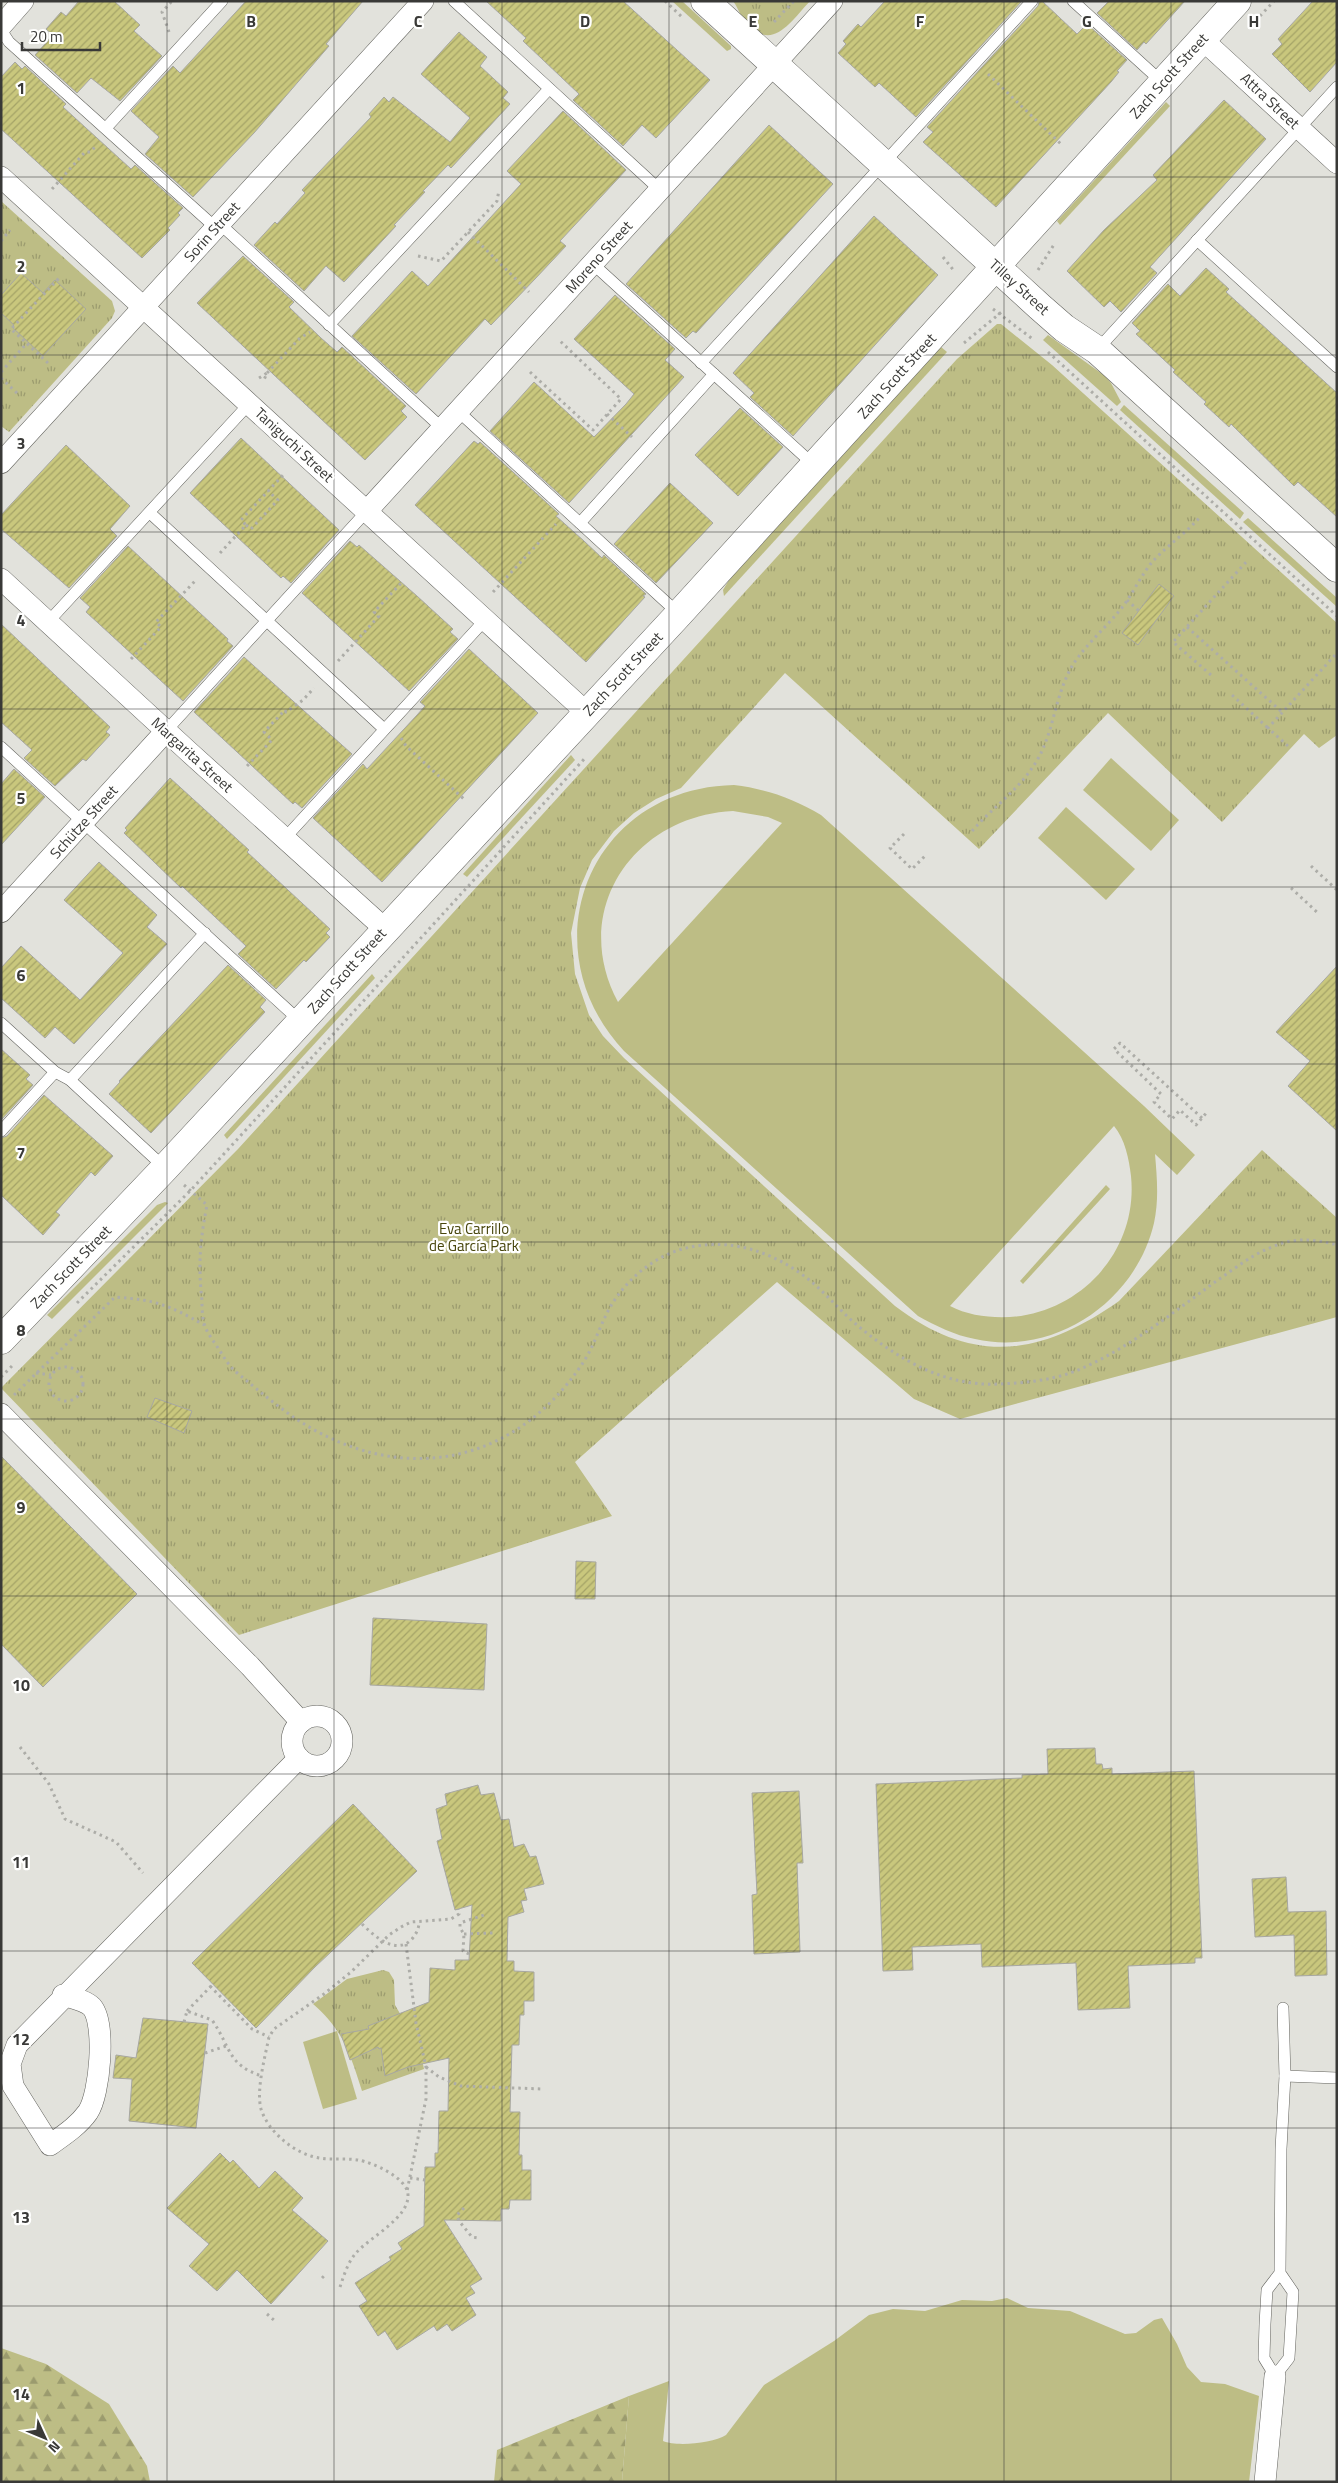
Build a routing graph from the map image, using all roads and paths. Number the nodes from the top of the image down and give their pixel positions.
1 (24, 1) edge
2 (172, 1) edge
3 (222, 1) edge
4 (423, 1) edge
5 (454, 1) edge
6 (705, 1) edge
7 (794, 1) edge
8 (832, 1) edge
9 (1032, 1) edge
10 (1074, 1) edge
11 (1237, 1) edge
12 (774, 22) dead end
13 (1, 26) edge
14 (1, 30) edge
15 (170, 38) dead end
16 (1202, 40) junction
17 (978, 59) junction
18 (774, 65) junction
19 (1163, 83) junction
20 (1337, 87) edge
21 (549, 89) junction
22 (1299, 129) junction
23 (108, 130) junction
24 (1063, 146) dead end
25 (882, 163) junction
26 (1337, 163) edge
27 (1, 178) edge
28 (52, 189) dead end
29 (499, 190) dead end
30 (660, 190) junction
31 (218, 226) junction
32 (10, 230) dead end
33 (468, 232) junction
34 (1197, 240) junction
35 (1, 241) edge
36 (410, 255) dead end
37 (593, 264) junction
38 (996, 267) junction
39 (60, 276) dead end
40 (529, 292) dead end
41 (988, 305) dead end
42 (144, 308) junction
43 (1006, 308) dead end
44 (1000, 315) junction
45 (329, 325) junction
46 (315, 326) dead end
47 (983, 328) dead end
48 (559, 340) dead end
49 (1035, 341) dead end
50 (26, 343) junction
51 (1042, 346) dead end
52 (1098, 350) junction
53 (48, 363) dead end
54 (701, 363) junction
55 (1337, 367) edge
56 (1, 372) edge
57 (268, 372) junction
58 (530, 372) dead end
59 (714, 374) junction
60 (1, 378) edge
61 (259, 378) dead end
62 (264, 382) dead end
63 (19, 395) dead end
64 (249, 404) junction
65 (459, 412) junction
66 (607, 414) junction
67 (443, 429) junction
68 (646, 450) junction
69 (1, 463) edge
70 (815, 466) junction
71 (268, 491) dead end
72 (366, 512) junction
73 (568, 512) junction
74 (150, 513) junction
75 (1200, 517) dead end
76 (580, 523) junction
77 (246, 525) dead end
78 (1331, 558) edge
79 (1248, 560) dead end
80 (1, 579) edge
81 (494, 592) dead end
82 (1128, 600) junction
83 (1139, 611) dead end
84 (679, 614) junction
85 (1337, 616) edge
86 (266, 620) junction
87 (485, 620) junction
88 (49, 621) junction
89 (1187, 627) junction
90 (1337, 653) edge
91 (1210, 675) dead end
92 (1232, 695) dead end
93 (1282, 712) junction
94 (587, 713) junction
95 (385, 728) junction
96 (1268, 728) junction
97 (166, 731) junction
98 (1288, 746) dead end
99 (1, 747) edge
100 (589, 754) dead end
101 (466, 801) dead end
102 (83, 823) junction
103 (972, 831) dead end
104 (904, 834) dead end
105 (285, 838) junction
106 (927, 854) dead end
107 (1311, 866) dead end
108 (1290, 888) dead end
109 (1337, 890) edge
110 (1, 912) edge
111 (1318, 914) dead end
112 (385, 929) junction
113 (205, 932) junction
114 (301, 1022) junction
115 (1, 1023) edge
116 (55, 1072) junction
117 (70, 1080) junction
118 (1208, 1111) dead end
119 (1202, 1118) junction
120 (1, 1131) edge
121 (165, 1168) junction
122 (207, 1205) dead end
123 (1337, 1245) edge
124 (70, 1310) dead end
125 (204, 1325) junction
126 (1, 1340) edge
127 (14, 1364) dead end
128 (36, 1373) junction
129 (51, 1375) junction
130 (1, 1377) edge
131 (6, 1406) edge
132 (301, 1722) junction
133 (20, 1747) dead end
134 (299, 1758) junction
135 (143, 1873) dead end
136 (458, 1909) dead end
137 (487, 1914) dead end
138 (419, 1922) junction
139 (362, 1924) dead end
140 (492, 1933) dead end
141 (464, 1934) junction
142 (383, 1941) junction
143 (406, 1944) junction
144 (469, 1954) dead end
145 (64, 1995) junction
146 (1283, 2008) dead end
147 (187, 2011) junction
148 (184, 2022) dead end
149 (269, 2037) junction
150 (226, 2046) junction
151 (205, 2053) dead end
152 (6, 2064) edge
153 (426, 2067) junction
154 (262, 2076) junction
155 (1285, 2076) junction
156 (1337, 2078) edge
157 (542, 2088) dead end
158 (410, 2178) junction
159 (425, 2180) dead end
160 (407, 2191) junction
161 (464, 2208) dead end
162 (478, 2238) dead end
163 (1280, 2273) junction
164 (325, 2275) dead end
165 (322, 2278) dead end
166 (340, 2287) dead end
167 (267, 2314) dead end
168 (275, 2321) dead end
169 (1275, 2376) junction
170 (1266, 2482) edge

1 - 13 street
2 - 15 path
3 - 23 lane
4 - 31 street, Sorin Street
5 - 21 lane
6 - 18 street, Tilley Street
7 - 12 path
8 - 18 street, Moreno Street
9 - 17 lane
10 - 19 lane
11 - 16 street, Zach Scott Street
14 - 23 lane
16 - 19 street, Zach Scott Street
16 - 22 street, Attra Street
17 - 24 path
17 - 25 lane
18 - 25 street, Tilley Street
18 - 30 street, Moreno Street
19 - 38 street, Zach Scott Street
20 - 22 lane
21 - 30 lane
21 - 45 lane
22 - 26 street, Attra Street
22 - 34 lane
23 - 28 path
23 - 31 lane
25 - 38 street, Tilley Street
25 - 54 lane
27 - 42 street, Taniguchi Street
29 - 33 path
30 - 37 street, Moreno Street
31 - 42 street, Sorin Street
31 - 45 lane
32 - 35 path
33 - 36 path
33 - 40 path
34 - 52 lane
34 - 55 lane
37 - 54 lane
37 - 65 street, Moreno Street
38 - 52 street, Tilley Street
38 - 70 street, Zach Scott Street
39 - 50 path
41 - 44 path, Tilley Street
42 - 64 street, Taniguchi Street
42 - 69 street, Sorin Street
43 - 44 path
44 - 47 path
44 - 49 path, Tilley Street
45 - 67 lane
46 - 57 path
48 - 66 path
50 - 53 path
50 - 56 path
51 - 85 path
52 - 78 street, Tilley Street
54 - 59 lane
57 - 61 path
57 - 62 path
58 - 66 path
59 - 68 lane
59 - 70 lane
60 - 63 path
64 - 72 street, Taniguchi Street
64 - 74 lane
65 - 67 street, Moreno Street
65 - 73 lane
66 - 68 path
67 - 72 street, Moreno Street
68 - 76 lane
70 - 84 street, Zach Scott Street
71 - 77 path
72 - 86 lane
72 - 87 street, Taniguchi Street
73 - 76 lane
73 - 81 path
74 - 86 lane
74 - 88 lane
75 - 82 path
76 - 84 lane
79 - 89 path
80 - 88 street, Margarita Street
82 - 83 path
82 - 103 path
84 - 94 street, Zach Scott Street
86 - 95 lane
86 - 97 lane
87 - 94 street, Taniguchi Street
87 - 95 lane
88 - 97 street, Margarita Street
89 - 91 path
89 - 93 path
90 - 93 path
92 - 96 path
93 - 96 path
94 - 112 street, Zach Scott Street
95 - 101 path
95 - 105 lane
96 - 98 path
97 - 102 street, Schütze Street
97 - 105 street, Margarita Street
99 - 102 lane
100 - 124 path, Zach Scott Street
102 - 110 street, Schütze Street
102 - 113 lane
104 - 106 path
105 - 112 street, Margarita Street
107 - 109 path
108 - 111 path
112 - 114 street, Zach Scott Street
113 - 114 lane
113 - 117 lane
114 - 121 street, Zach Scott Street
115 - 116 lane
116 - 117 lane
116 - 120 lane
117 - 121 lane
118 - 119 path
119 - 119 path
121 - 126 street, Zach Scott Street
122 - 125 path
123 - 125 path
125 - 128 path
127 - 130 path
128 - 129 path
128 - 131 path
129 - 129 path
131 - 132 street
132 - 134 street
132 - 134 street
133 - 135 path
134 - 145 street
136 - 138 path
137 - 141 path
138 - 142 path
138 - 143 path
139 - 142 path
140 - 141 path
141 - 144 path
142 - 143 path
142 - 149 path
143 - 153 path
145 - 152 street
145 - 152 street
146 - 155 lane
147 - 148 path
147 - 149 path
147 - 150 path
149 - 154 path
150 - 151 path
150 - 154 path
153 - 157 path
153 - 158 path
154 - 160 path
155 - 156 lane
155 - 163 lane
158 - 159 path
158 - 160 path
160 - 166 path
161 - 162 path
163 - 169 lane
163 - 169 lane
164 - 165 path
167 - 168 path
169 - 170 street

